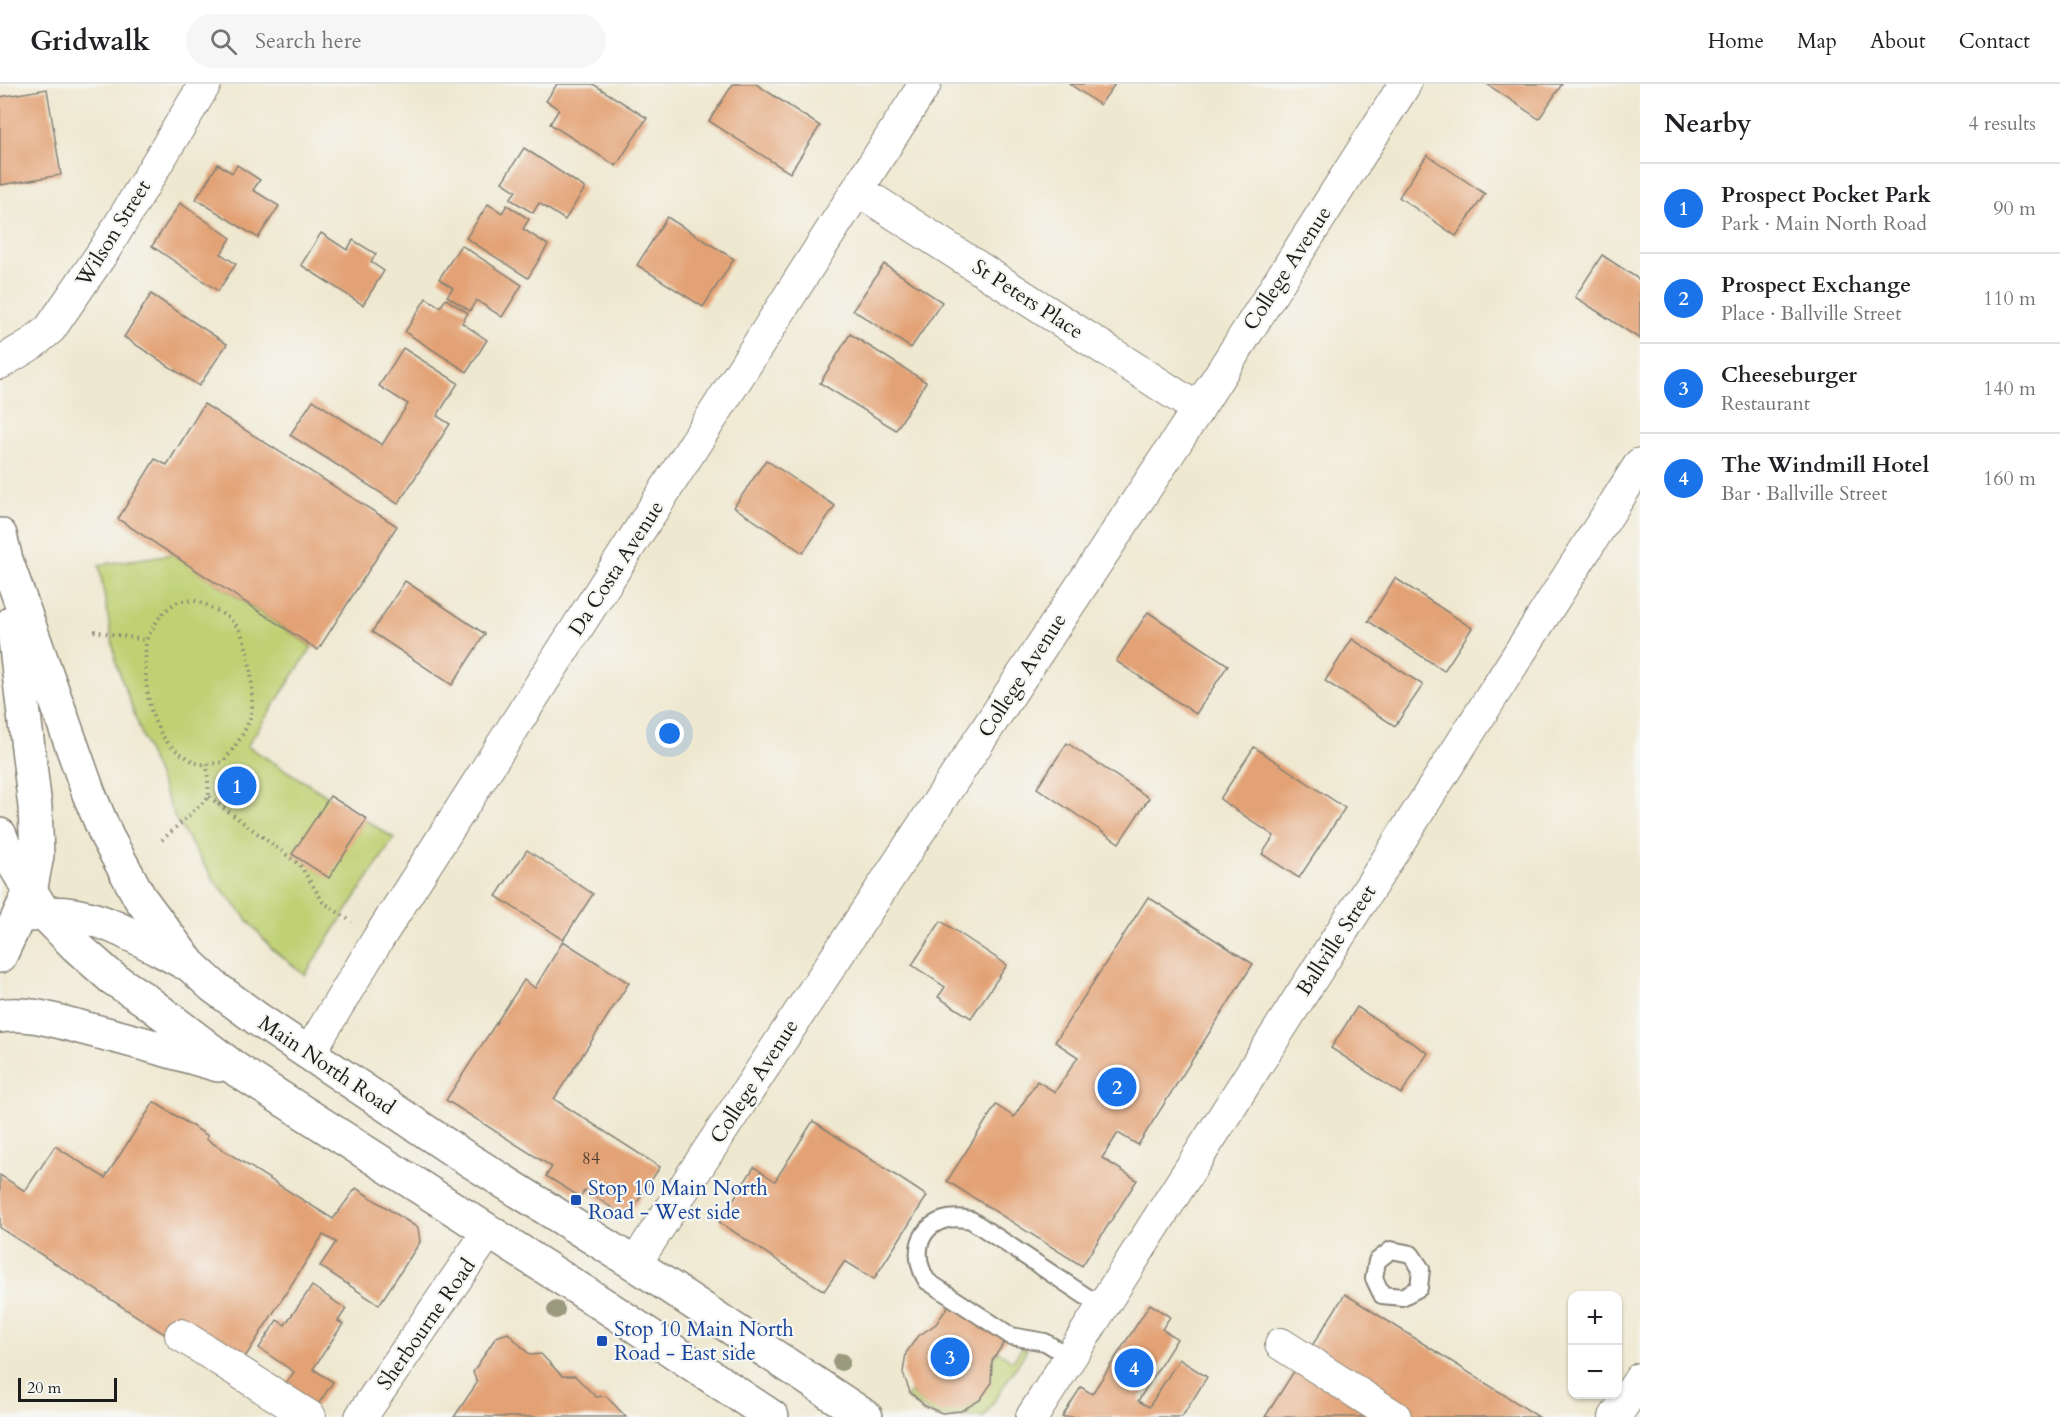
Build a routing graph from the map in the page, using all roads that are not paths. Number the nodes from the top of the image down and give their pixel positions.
1 (205, 84) edge
2 (925, 84) edge
3 (1405, 84) edge
4 (858, 190) junction
5 (0, 363) edge
6 (1198, 409) junction
7 (1640, 464) edge
8 (3, 548) edge
9 (0, 835) edge
10 (23, 912) edge
11 (0, 956) edge
12 (189, 965) junction
13 (0, 1016) edge
14 (309, 1053) junction
15 (237, 1070) junction
16 (489, 1231) junction
17 (635, 1264) junction
18 (607, 1307) junction
19 (1102, 1307) junction
20 (181, 1335) dead end
21 (1281, 1344) dead end
22 (1070, 1357) junction
23 (1640, 1380) edge
24 (310, 1417) edge
25 (362, 1417) edge
26 (772, 1417) edge
27 (866, 1417) edge
28 (1032, 1417) edge
29 (1395, 1417) edge
30 (1615, 1417) edge

1 - 5 street, Wilson Street
2 - 4 street, Da Costa Avenue
3 - 6 street, College Avenue
4 - 6 street, St Peters Place
4 - 14 street, Da Costa Avenue
6 - 17 street, College Avenue
7 - 19 street, Ballville Street
8 - 10 highway
8 - 12 highway, Main North Road
9 - 10 highway
10 - 11 highway
10 - 12 highway
10 - 15 highway
12 - 14 highway, Main North Road
13 - 15 highway
14 - 17 highway, Main North Road
15 - 16 highway
16 - 18 highway
16 - 25 street, Sherbourne Road
17 - 18 highway
17 - 27 highway, Main North Road
18 - 26 highway
19 - 22 street, Ballville Street
19 - 22 lane
20 - 24 street
21 - 29 street
22 - 28 street, Ballville Street
23 - 30 street

